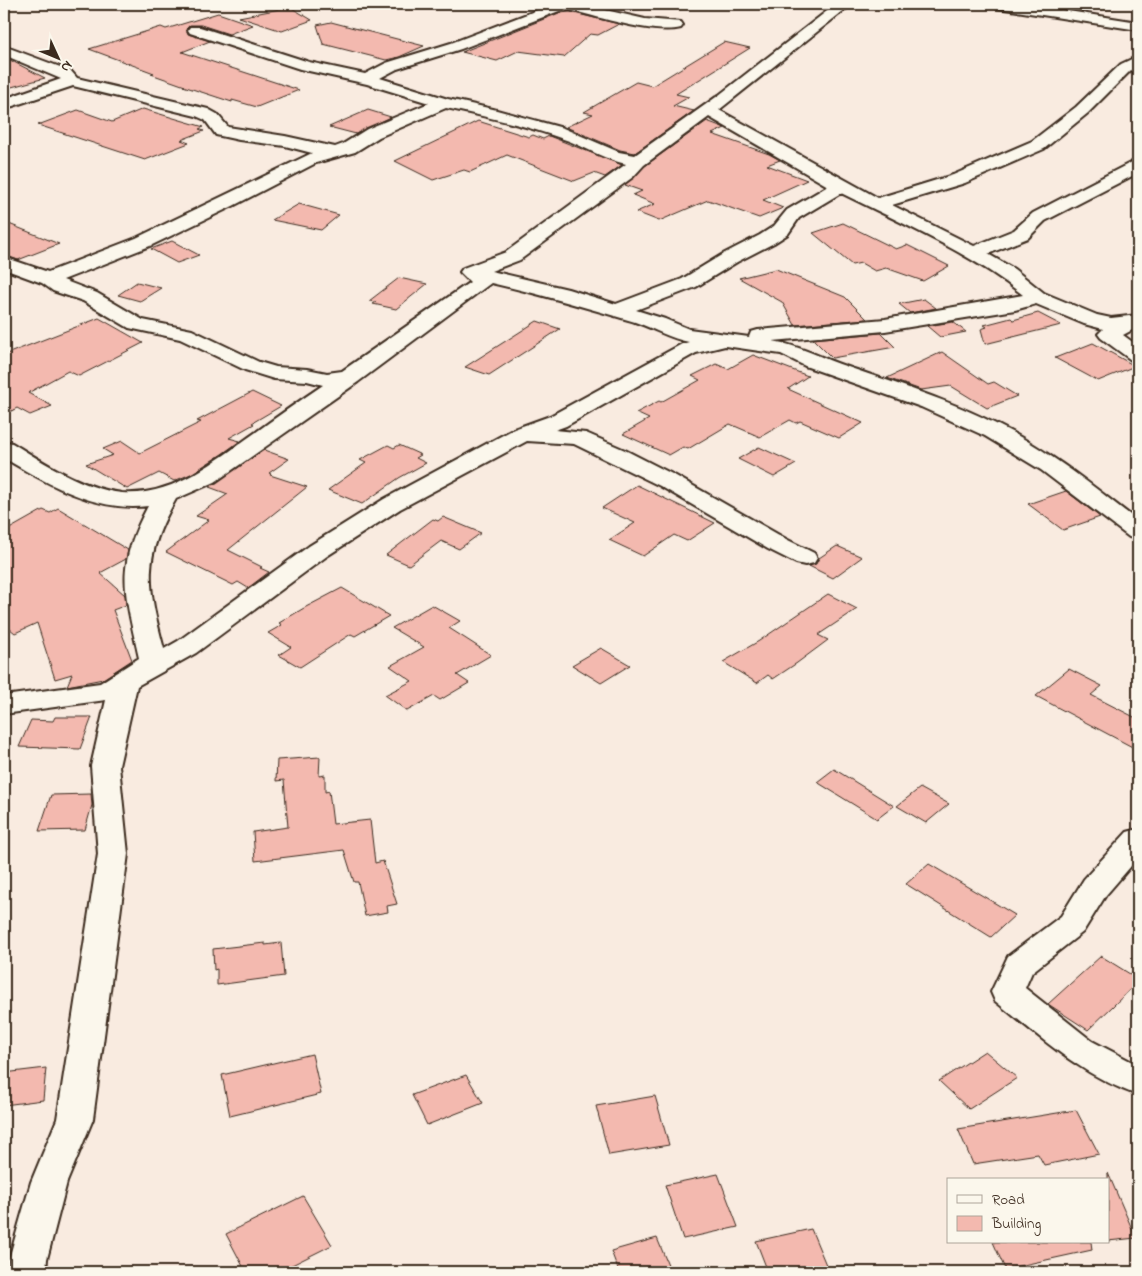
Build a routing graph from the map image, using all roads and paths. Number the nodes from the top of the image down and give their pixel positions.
1 (845, 4) edge
2 (998, 4) edge
3 (1038, 7) edge
4 (676, 25) dead end
5 (1138, 26) edge
6 (194, 30) dead end
7 (4, 50) edge
8 (1138, 61) edge
9 (371, 80) junction
10 (72, 81) junction
11 (444, 103) junction
12 (4, 104) edge
13 (708, 110) junction
14 (340, 151) junction
15 (638, 162) junction
16 (1138, 166) edge
17 (841, 186) junction
18 (876, 204) junction
19 (973, 253) junction
20 (4, 263) edge
21 (470, 272) junction
22 (49, 279) junction
23 (1037, 297) junction
24 (616, 310) junction
25 (1138, 322) edge
26 (725, 340) junction
27 (1138, 356) edge
28 (350, 377) junction
29 (522, 434) junction
30 (4, 448) edge
31 (167, 494) junction
32 (1138, 532) edge
33 (805, 558) dead end
34 (124, 682) junction
35 (4, 705) edge
36 (1138, 839) edge
37 (1138, 1081) edge
38 (26, 1272) edge

1 - 13 street
2 - 3 street
3 - 5 street
4 - 9 street
6 - 9 street
7 - 10 street
8 - 18 street
9 - 11 street
10 - 12 street
10 - 14 street
11 - 14 street
11 - 15 street
13 - 15 street
13 - 17 street
14 - 22 street
15 - 21 street
16 - 19 street
17 - 18 street
17 - 24 street
18 - 19 street
19 - 23 street
20 - 22 street
21 - 24 street
21 - 28 street
22 - 28 street
23 - 25 street
23 - 26 street
24 - 26 street
25 - 27 street
26 - 29 street
26 - 32 street
28 - 31 street
29 - 33 street
29 - 34 street
30 - 31 street
31 - 34 street
34 - 35 street
34 - 38 street
36 - 37 street

